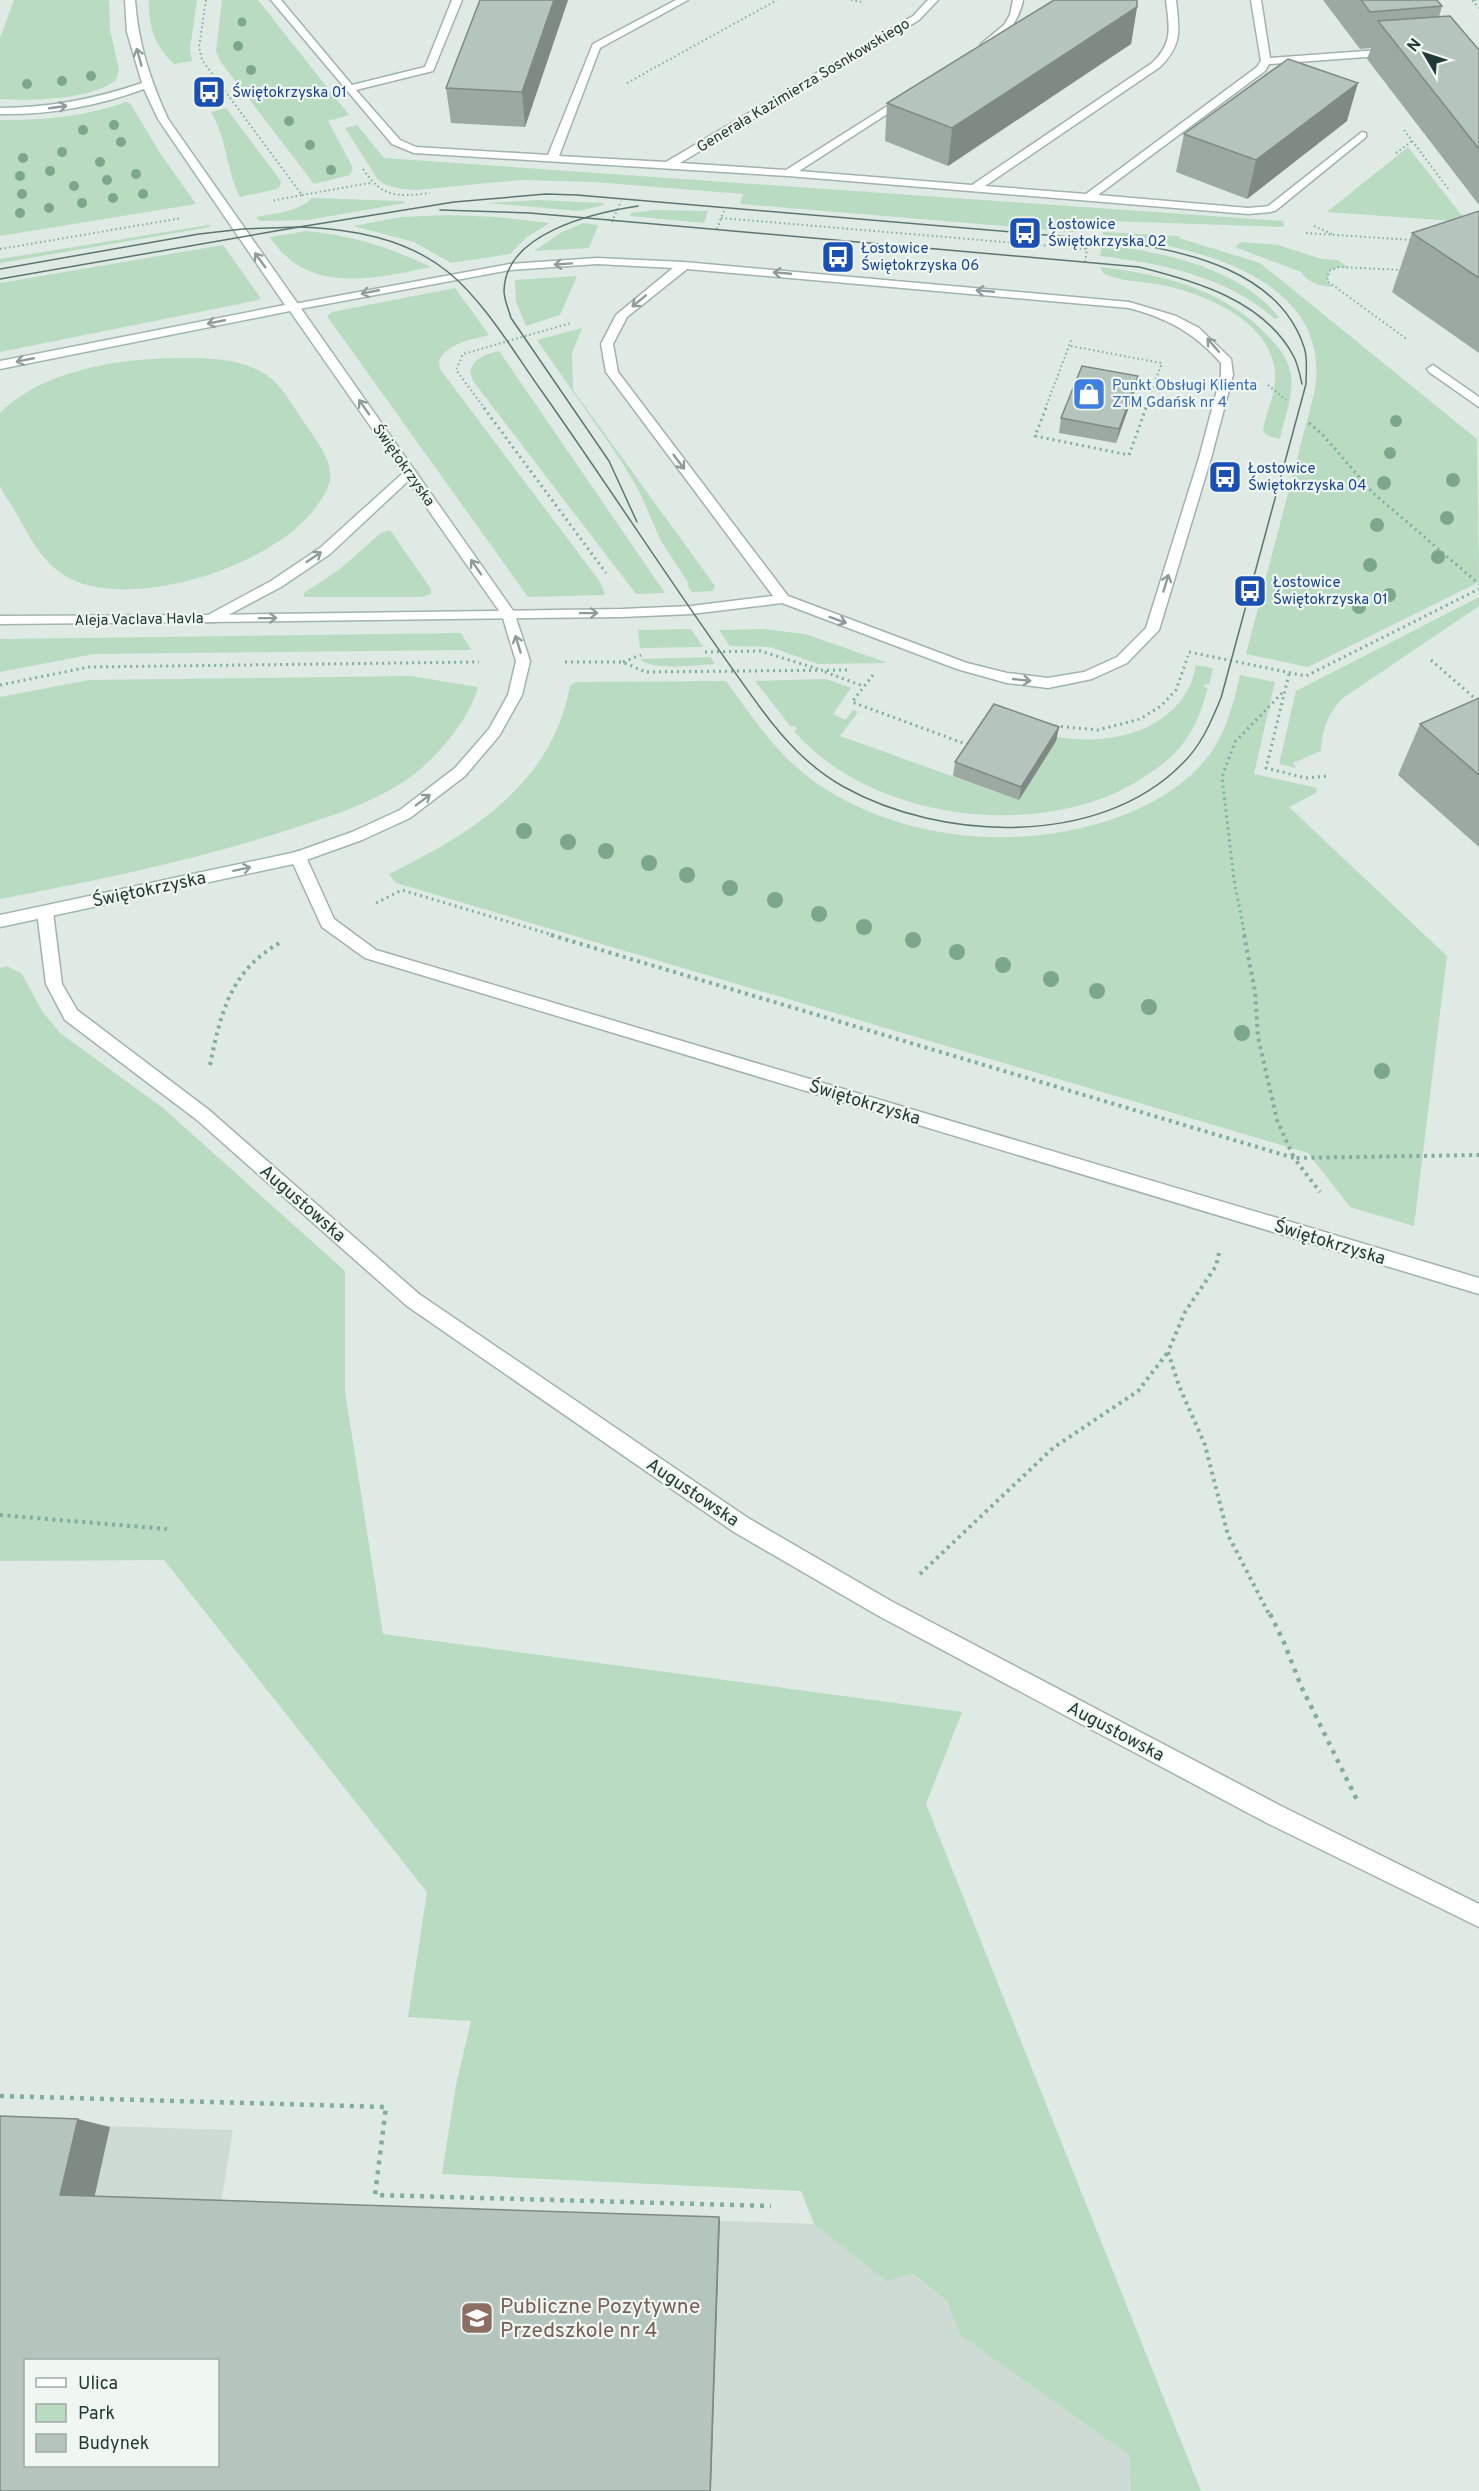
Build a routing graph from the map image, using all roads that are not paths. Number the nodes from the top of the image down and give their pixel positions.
1 (130, 0) edge
2 (276, 0) edge
3 (457, 0) edge
4 (683, 0) edge
5 (933, 0) edge
6 (1018, 0) edge
7 (1171, 0) edge
8 (1256, 0) edge
9 (1407, 51) edge
10 (974, 53) edge
11 (1266, 61) junction
12 (147, 84) junction
13 (351, 88) junction
14 (915, 91) edge
15 (0, 111) edge
16 (1362, 135) dead end
17 (552, 159) junction
18 (669, 165) junction
19 (788, 173) junction
20 (976, 187) junction
21 (1089, 197) junction
22 (684, 265) junction
23 (294, 307) junction
24 (0, 365) edge
25 (1433, 369) road end
26 (1479, 403) edge
27 (410, 473) junction
28 (783, 599) junction
29 (509, 615) junction
30 (210, 619) junction
31 (0, 620) edge
32 (298, 856) junction
33 (45, 912) junction
34 (0, 921) edge
35 (1479, 1286) edge
36 (1479, 1916) edge

12 -> 1 street, Świętokrzyska
2 - 13 street, Generała Kazimierza Sosnkowskiego
3 - 13 street
4 - 17 street
5 - 18 street, Generała Kazimierza Sosnkowskiego
6 - 10 street
7 - 20 street
8 - 11 street
9 - 11 street
11 - 21 street
15 -> 12 street
23 -> 12 street, Świętokrzyska
13 - 17 street, Generała Kazimierza Sosnkowskiego
14 - 19 street
16 - 21 street, Generała Kazimierza Sosnkowskiego
17 - 18 street, Generała Kazimierza Sosnkowskiego
18 - 19 street, Generała Kazimierza Sosnkowskiego
19 - 20 street, Generała Kazimierza Sosnkowskiego
20 - 21 street, Generała Kazimierza Sosnkowskiego
22 -> 23 street
22 -> 28 street
28 -> 22 street
23 -> 24 street
27 -> 23 street, Świętokrzyska
25 - 26 street
29 -> 27 street, Świętokrzyska
30 -> 27 street, Aleja Vaclava Havla
29 -> 28 street
30 -> 29 street
32 -> 29 street, Świętokrzyska
30 - 31 street, Aleja Vaclava Havla
33 -> 32 street, Świętokrzyska
32 - 35 street, Świętokrzyska
33 - 34 street, Świętokrzyska
33 - 36 street, Augustowska

